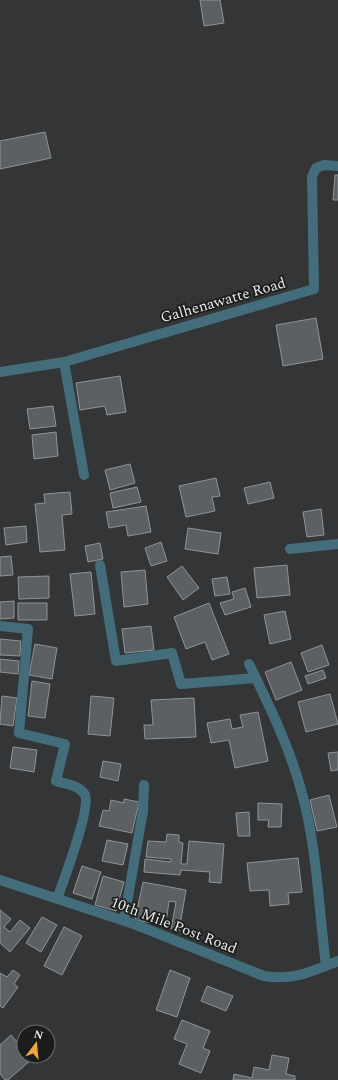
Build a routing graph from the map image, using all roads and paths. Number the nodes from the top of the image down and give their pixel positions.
1 (338, 166) edge
2 (64, 362) junction
3 (0, 372) edge
4 (84, 475) dead end
5 (338, 544) edge
6 (290, 549) dead end
7 (100, 565) dead end
8 (0, 626) edge
9 (249, 664) dead end
10 (256, 678) junction
11 (144, 785) dead end
12 (0, 880) edge
13 (58, 899) junction
14 (124, 920) junction
15 (338, 961) edge
16 (326, 966) junction

1 - 2 street, Galhenawatte Road
2 - 3 street, Galhenawatte Road
2 - 4 street
5 - 6 street
7 - 10 street
8 - 13 street
9 - 10 street
10 - 16 street
11 - 14 street
12 - 13 street, 10th Mile Post Road
13 - 14 street, 10th Mile Post Road
14 - 16 street, 10th Mile Post Road
15 - 16 street, 10th Mile Post Road

